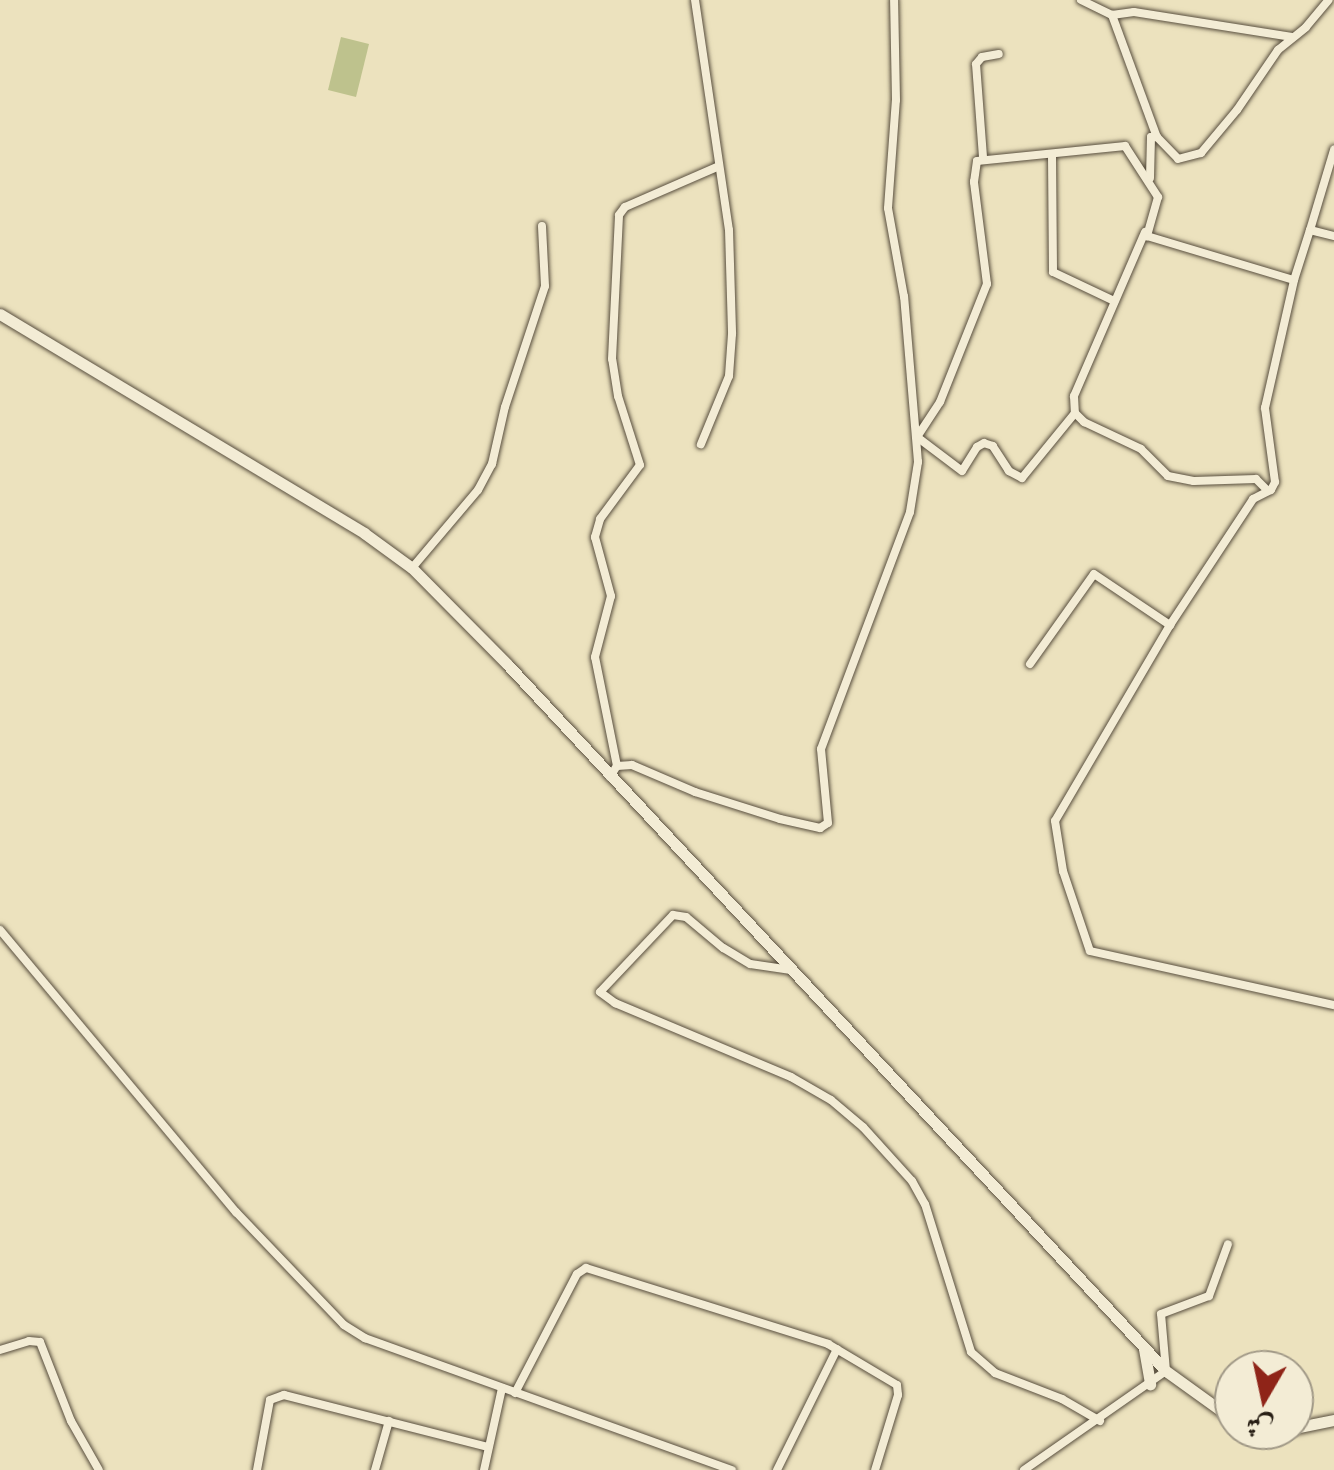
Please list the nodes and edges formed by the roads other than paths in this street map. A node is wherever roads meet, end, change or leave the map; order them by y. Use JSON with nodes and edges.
{"nodes":[{"id":1,"x":695,"y":0,"type":"edge"},
{"id":2,"x":894,"y":0,"type":"edge"},
{"id":3,"x":1081,"y":0,"type":"edge"},
{"id":4,"x":1328,"y":0,"type":"edge"},
{"id":5,"x":1112,"y":14,"type":"junction"},
{"id":6,"x":1292,"y":37,"type":"junction"},
{"id":7,"x":999,"y":54,"type":"dead end"},
{"id":8,"x":1157,"y":136,"type":"junction"},
{"id":9,"x":1334,"y":150,"type":"edge"},
{"id":10,"x":1052,"y":156,"type":"junction"},
{"id":11,"x":983,"y":157,"type":"junction"},
{"id":12,"x":717,"y":167,"type":"junction"},
{"id":13,"x":1150,"y":178,"type":"junction"},
{"id":14,"x":542,"y":226,"type":"dead end"},
{"id":15,"x":1310,"y":230,"type":"junction"},
{"id":16,"x":1145,"y":232,"type":"junction"},
{"id":17,"x":1334,"y":236,"type":"edge"},
{"id":18,"x":1294,"y":280,"type":"junction"},
{"id":19,"x":1114,"y":301,"type":"junction"},
{"id":20,"x":0,"y":314,"type":"edge"},
{"id":21,"x":1075,"y":413,"type":"junction"},
{"id":22,"x":917,"y":437,"type":"junction"},
{"id":23,"x":701,"y":444,"type":"dead end"},
{"id":24,"x":1268,"y":491,"type":"junction"},
{"id":25,"x":412,"y":568,"type":"junction"},
{"id":26,"x":1170,"y":625,"type":"junction"},
{"id":27,"x":1030,"y":664,"type":"dead end"},
{"id":28,"x":614,"y":771,"type":"junction"},
{"id":29,"x":0,"y":930,"type":"edge"},
{"id":30,"x":791,"y":970,"type":"junction"},
{"id":31,"x":1334,"y":1004,"type":"edge"},
{"id":32,"x":1228,"y":1244,"type":"dead end"},
{"id":33,"x":1142,"y":1345,"type":"junction"},
{"id":34,"x":836,"y":1349,"type":"junction"},
{"id":35,"x":0,"y":1350,"type":"edge"},
{"id":36,"x":1166,"y":1371,"type":"junction"},
{"id":37,"x":1150,"y":1384,"type":"junction"},
{"id":38,"x":502,"y":1388,"type":"junction"},
{"id":39,"x":516,"y":1394,"type":"junction"},
{"id":40,"x":1214,"y":1406,"type":"edge"},
{"id":41,"x":389,"y":1421,"type":"junction"},
{"id":42,"x":1100,"y":1421,"type":"junction"},
{"id":43,"x":488,"y":1447,"type":"junction"},
{"id":44,"x":100,"y":1470,"type":"edge"},
{"id":45,"x":257,"y":1470,"type":"edge"},
{"id":46,"x":375,"y":1470,"type":"edge"},
{"id":47,"x":484,"y":1470,"type":"edge"},
{"id":48,"x":732,"y":1470,"type":"edge"},
{"id":49,"x":776,"y":1470,"type":"edge"},
{"id":50,"x":876,"y":1470,"type":"edge"},
{"id":51,"x":1024,"y":1470,"type":"edge"}],
"edges":[{"from":1,"to":12,"type":"street"},
{"from":2,"to":22,"type":"street"},
{"from":3,"to":5,"type":"street"},
{"from":4,"to":6,"type":"street"},
{"from":5,"to":6,"type":"street"},
{"from":5,"to":8,"type":"street"},
{"from":6,"to":8,"type":"street"},
{"from":7,"to":11,"type":"street"},
{"from":8,"to":13,"type":"street"},
{"from":9,"to":15,"type":"street"},
{"from":10,"to":11,"type":"street"},
{"from":10,"to":13,"type":"street"},
{"from":10,"to":19,"type":"street"},
{"from":11,"to":22,"type":"street"},
{"from":12,"to":23,"type":"street"},
{"from":12,"to":28,"type":"street"},
{"from":13,"to":16,"type":"street"},
{"from":14,"to":25,"type":"street"},
{"from":15,"to":17,"type":"street"},
{"from":15,"to":18,"type":"street"},
{"from":16,"to":18,"type":"street"},
{"from":16,"to":19,"type":"street"},
{"from":18,"to":24,"type":"street"},
{"from":19,"to":21,"type":"street"},
{"from":20,"to":25,"type":"main road"},
{"from":21,"to":22,"type":"street"},
{"from":21,"to":24,"type":"street"},
{"from":22,"to":28,"type":"street"},
{"from":24,"to":26,"type":"street"},
{"from":25,"to":28,"type":"main road"},
{"from":26,"to":27,"type":"street"},
{"from":26,"to":31,"type":"street"},
{"from":28,"to":30,"type":"main road"},
{"from":29,"to":38,"type":"street"},
{"from":30,"to":33,"type":"main road"},
{"from":30,"to":42,"type":"street"},
{"from":32,"to":36,"type":"street"},
{"from":33,"to":36,"type":"main road"},
{"from":33,"to":37,"type":"main road"},
{"from":34,"to":39,"type":"street"},
{"from":34,"to":49,"type":"street"},
{"from":34,"to":50,"type":"street"},
{"from":35,"to":44,"type":"street"},
{"from":36,"to":37,"type":"street"},
{"from":36,"to":40,"type":"main road"},
{"from":37,"to":42,"type":"street"},
{"from":38,"to":39,"type":"street"},
{"from":38,"to":43,"type":"street"},
{"from":39,"to":48,"type":"street"},
{"from":41,"to":43,"type":"street"},
{"from":41,"to":45,"type":"street"},
{"from":41,"to":46,"type":"street"},
{"from":42,"to":51,"type":"street"},
{"from":43,"to":47,"type":"street"}]}
